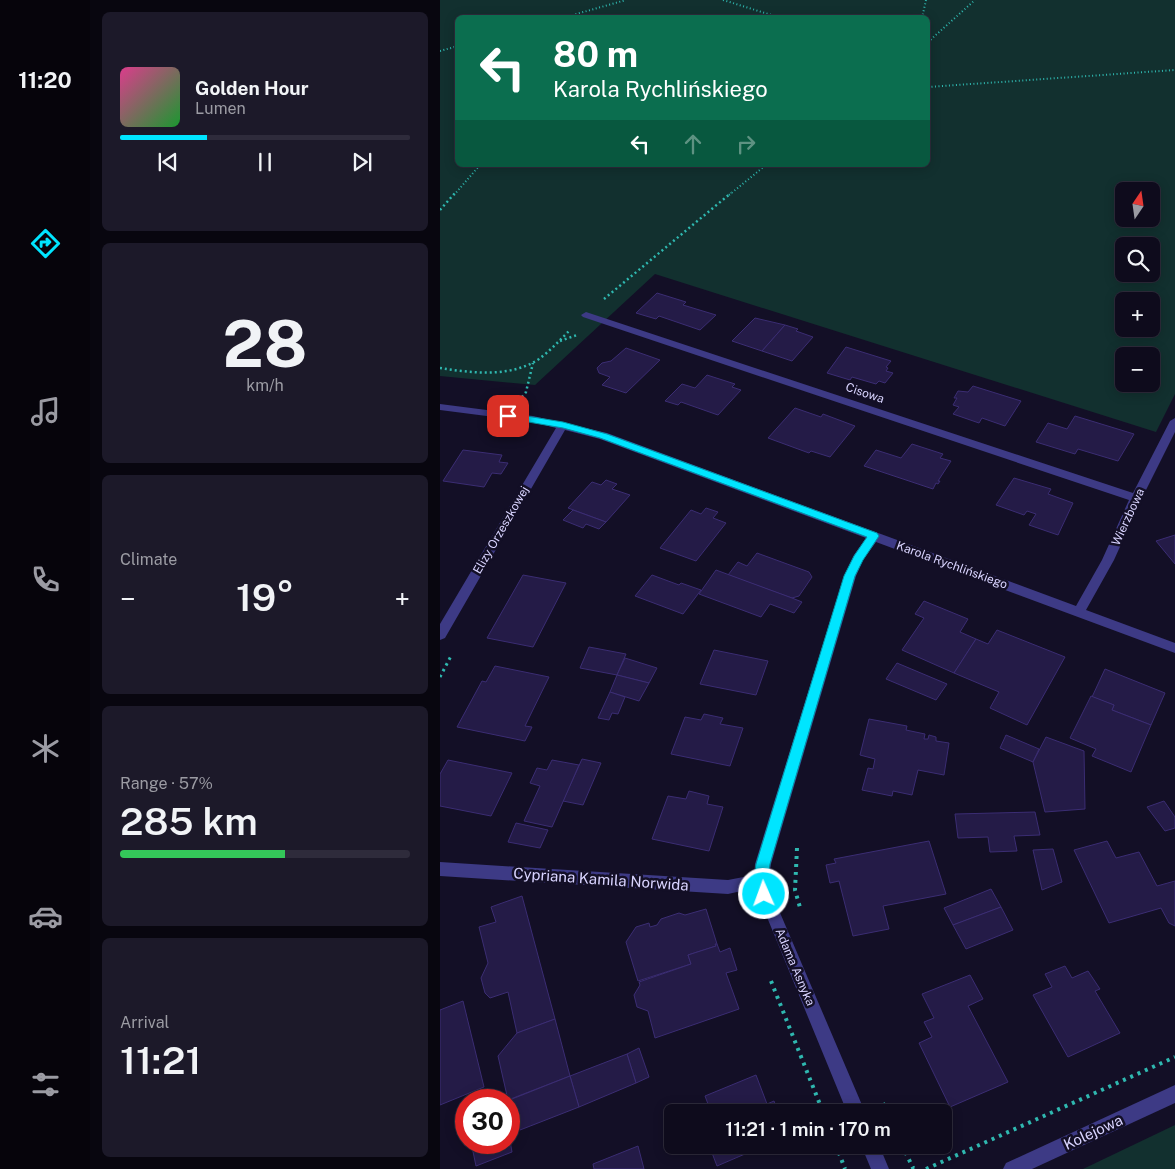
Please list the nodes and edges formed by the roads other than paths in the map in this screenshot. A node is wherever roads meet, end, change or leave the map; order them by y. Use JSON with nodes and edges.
{"nodes":[{"id":1,"x":586,"y":315,"type":"road end"},
{"id":2,"x":440,"y":407,"type":"edge"},
{"id":3,"x":1175,"y":421,"type":"edge"},
{"id":4,"x":563,"y":425,"type":"junction"},
{"id":5,"x":1136,"y":498,"type":"junction"},
{"id":6,"x":874,"y":536,"type":"junction"},
{"id":7,"x":1079,"y":612,"type":"junction"},
{"id":8,"x":440,"y":635,"type":"edge"},
{"id":9,"x":1175,"y":648,"type":"edge"},
{"id":10,"x":440,"y":869,"type":"edge"},
{"id":11,"x":761,"y":880,"type":"junction"},
{"id":12,"x":1175,"y":1094,"type":"edge"},
{"id":13,"x":853,"y":1104,"type":"edge"},
{"id":14,"x":874,"y":1154,"type":"edge"},
{"id":15,"x":880,"y":1169,"type":"edge"},
{"id":16,"x":1012,"y":1169,"type":"edge"}],
"edges":[{"from":1,"to":5,"type":"street","name":"Cisowa"},
{"from":2,"to":4,"type":"street","name":"Karola Rychlińskiego"},
{"from":3,"to":5,"type":"street","name":"Wierzbowa"},
{"from":4,"to":6,"type":"street","name":"Karola Rychlińskiego"},
{"from":4,"to":8,"type":"street","name":"Elizy Orzeszkowej"},
{"from":5,"to":7,"type":"street","name":"Wierzbowa"},
{"from":6,"to":7,"type":"street","name":"Karola Rychlińskiego"},
{"from":6,"to":11,"type":"street","name":"Adama Asnyka"},
{"from":7,"to":9,"type":"street","name":"Karola Rychlińskiego"},
{"from":10,"to":11,"type":"street","name":"Cypriana Kamila Norwida"},
{"from":11,"to":13,"type":"street","name":"Adama Asnyka"},
{"from":12,"to":16,"type":"street","name":"Kolejowa"},
{"from":14,"to":15,"type":"street"}]}
